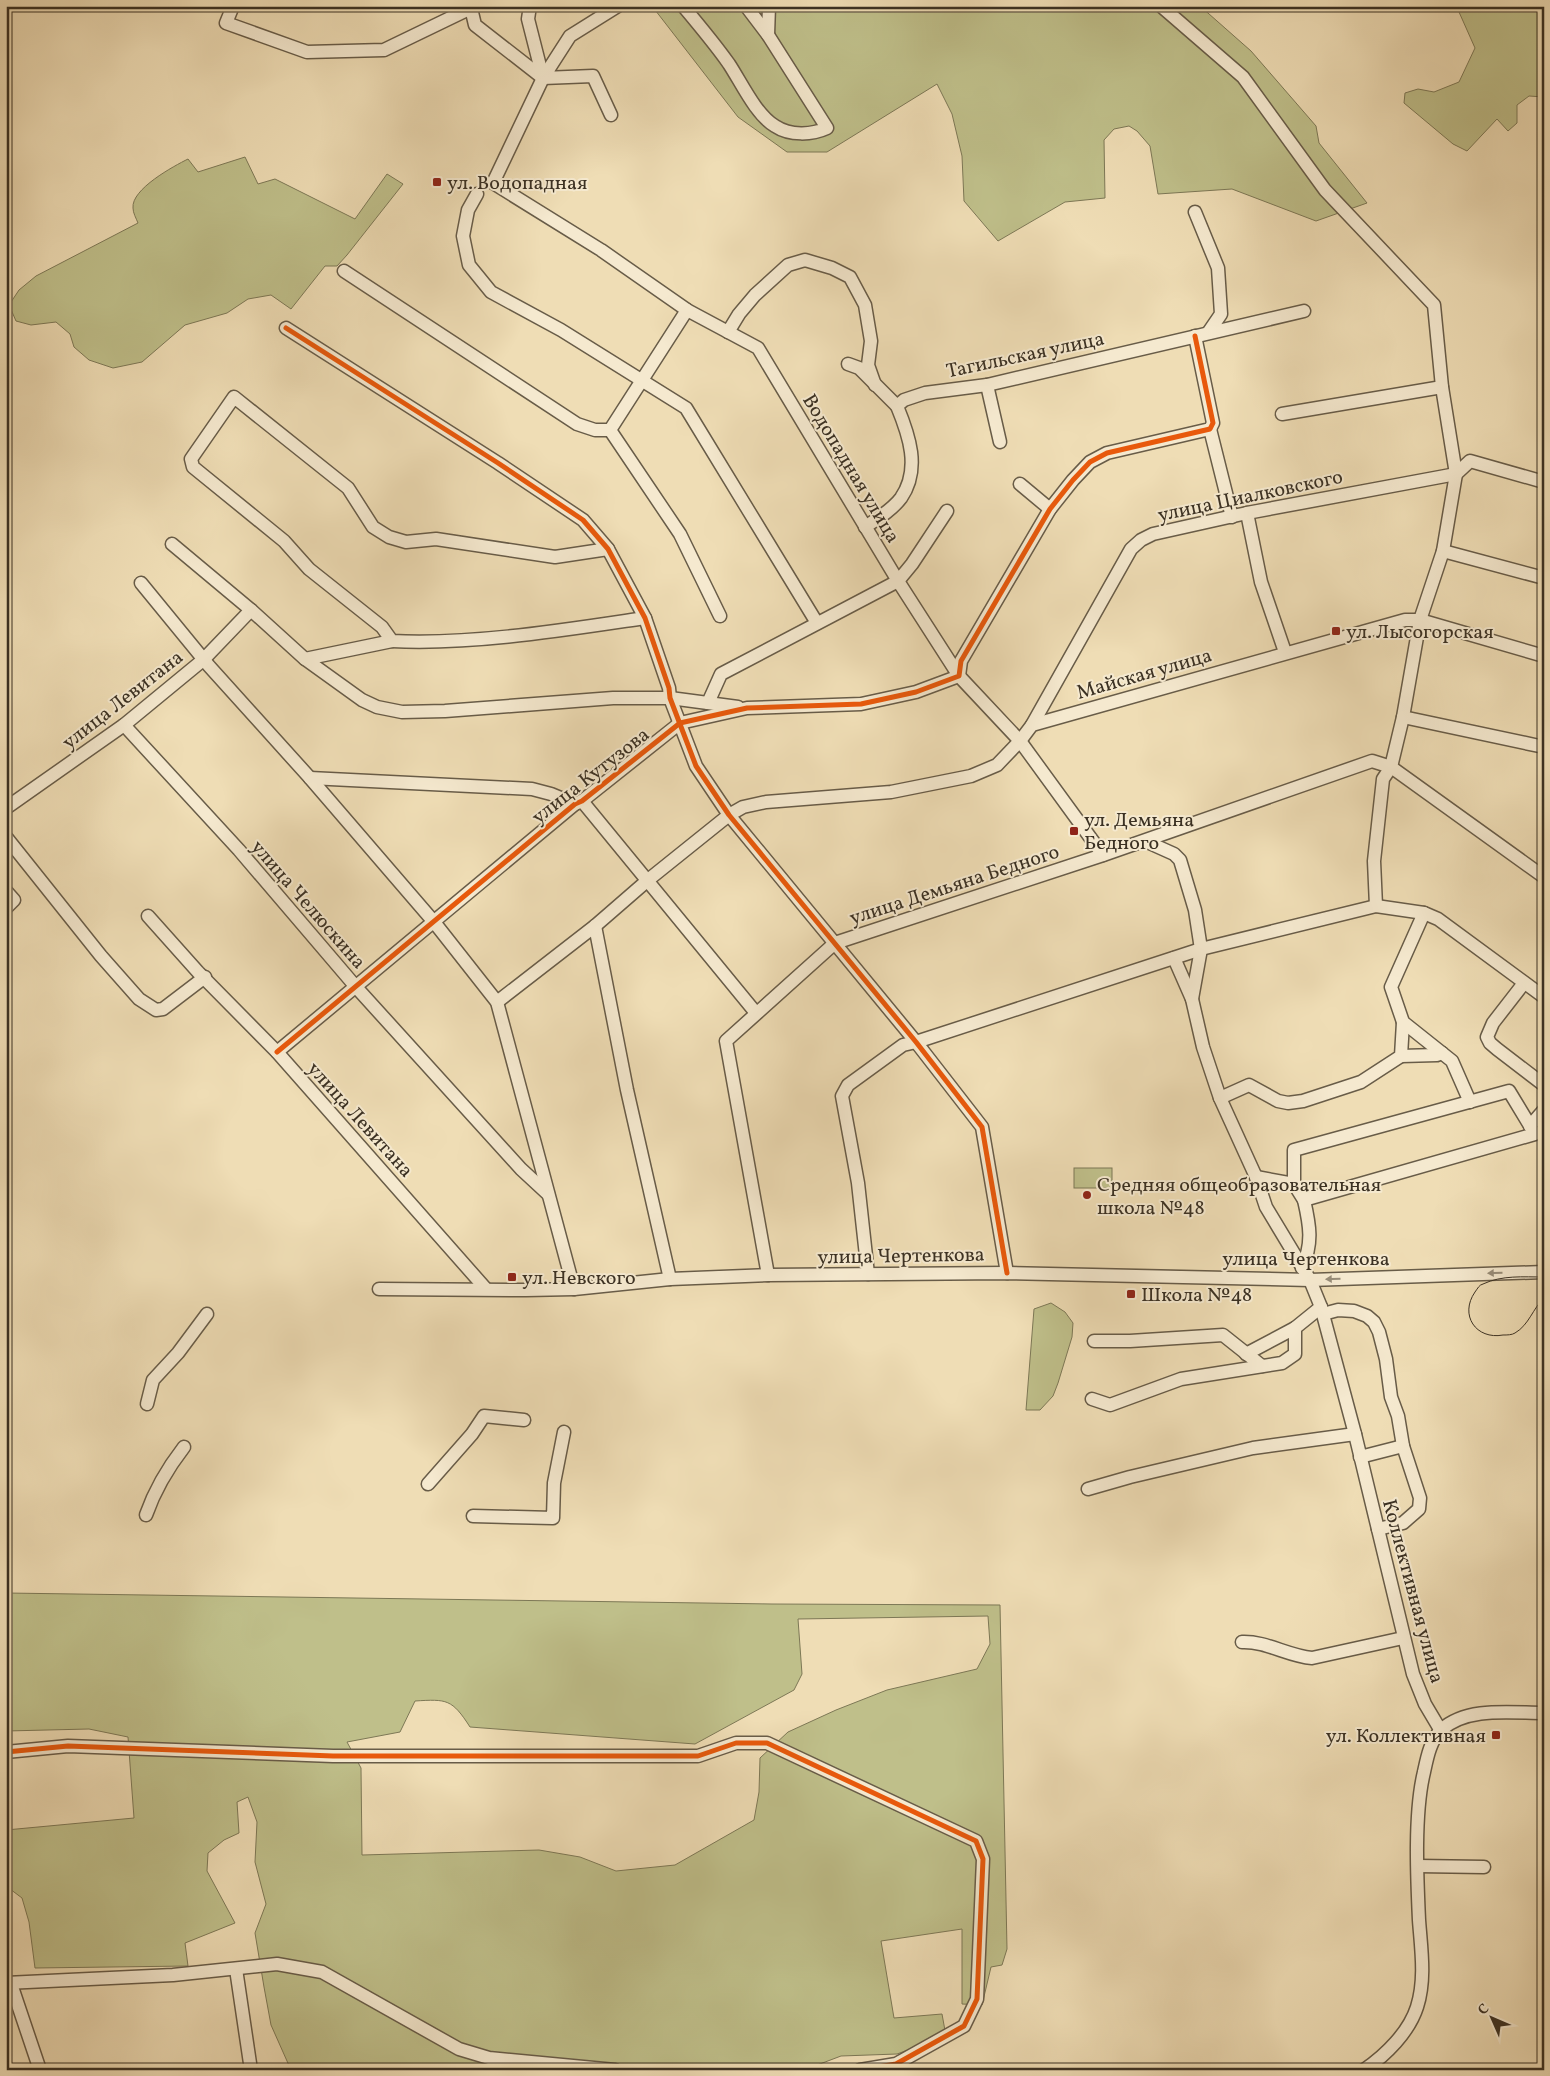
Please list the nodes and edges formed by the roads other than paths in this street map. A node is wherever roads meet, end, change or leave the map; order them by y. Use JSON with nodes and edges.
{"nodes":[{"id":1,"x":233,"y":6,"type":"edge"},
{"id":2,"x":530,"y":6,"type":"edge"},
{"id":3,"x":618,"y":6,"type":"edge"},
{"id":4,"x":683,"y":6,"type":"edge"},
{"id":5,"x":746,"y":6,"type":"edge"},
{"id":6,"x":769,"y":6,"type":"edge"},
{"id":7,"x":1161,"y":6,"type":"edge"},
{"id":8,"x":469,"y":7,"type":"edge"},
{"id":9,"x":768,"y":35,"type":"junction"},
{"id":10,"x":543,"y":78,"type":"junction"},
{"id":11,"x":611,"y":115,"type":"dead end"},
{"id":12,"x":477,"y":194,"type":"dead end"},
{"id":13,"x":1195,"y":212,"type":"dead end"},
{"id":14,"x":344,"y":271,"type":"dead end"},
{"id":15,"x":686,"y":310,"type":"junction"},
{"id":16,"x":1304,"y":311,"type":"dead end"},
{"id":17,"x":286,"y":328,"type":"dead end"},
{"id":18,"x":728,"y":332,"type":"junction"},
{"id":19,"x":1208,"y":333,"type":"junction"},
{"id":20,"x":1195,"y":336,"type":"junction"},
{"id":21,"x":848,"y":364,"type":"dead end"},
{"id":22,"x":642,"y":380,"type":"junction"},
{"id":23,"x":875,"y":385,"type":"junction"},
{"id":24,"x":987,"y":385,"type":"junction"},
{"id":25,"x":1442,"y":386,"type":"junction"},
{"id":26,"x":897,"y":406,"type":"junction"},
{"id":27,"x":1282,"y":414,"type":"dead end"},
{"id":28,"x":1210,"y":429,"type":"junction"},
{"id":29,"x":610,"y":430,"type":"junction"},
{"id":30,"x":1000,"y":442,"type":"dead end"},
{"id":31,"x":1456,"y":474,"type":"junction"},
{"id":32,"x":1544,"y":482,"type":"edge"},
{"id":33,"x":1020,"y":484,"type":"dead end"},
{"id":34,"x":1050,"y":509,"type":"junction"},
{"id":35,"x":947,"y":511,"type":"dead end"},
{"id":36,"x":1247,"y":513,"type":"junction"},
{"id":37,"x":1232,"y":517,"type":"junction"},
{"id":38,"x":865,"y":527,"type":"junction"},
{"id":39,"x":172,"y":544,"type":"dead end"},
{"id":40,"x":608,"y":549,"type":"junction"},
{"id":41,"x":1443,"y":551,"type":"junction"},
{"id":42,"x":1544,"y":578,"type":"edge"},
{"id":43,"x":898,"y":581,"type":"junction"},
{"id":44,"x":141,"y":583,"type":"dead end"},
{"id":45,"x":251,"y":610,"type":"junction"},
{"id":46,"x":720,"y":616,"type":"dead end"},
{"id":47,"x":645,"y":618,"type":"junction"},
{"id":48,"x":1420,"y":620,"type":"junction"},
{"id":49,"x":817,"y":623,"type":"junction"},
{"id":50,"x":392,"y":641,"type":"junction"},
{"id":51,"x":1285,"y":652,"type":"junction"},
{"id":52,"x":1544,"y":656,"type":"edge"},
{"id":53,"x":305,"y":659,"type":"junction"},
{"id":54,"x":203,"y":660,"type":"junction"},
{"id":55,"x":959,"y":676,"type":"junction"},
{"id":56,"x":670,"y":698,"type":"junction"},
{"id":57,"x":708,"y":703,"type":"junction"},
{"id":58,"x":747,"y":708,"type":"junction"},
{"id":59,"x":1403,"y":717,"type":"junction"},
{"id":60,"x":680,"y":723,"type":"junction"},
{"id":61,"x":124,"y":725,"type":"junction"},
{"id":62,"x":1032,"y":725,"type":"junction"},
{"id":63,"x":1020,"y":741,"type":"junction"},
{"id":64,"x":1544,"y":747,"type":"edge"},
{"id":65,"x":1391,"y":768,"type":"junction"},
{"id":66,"x":310,"y":778,"type":"junction"},
{"id":67,"x":578,"y":802,"type":"junction"},
{"id":68,"x":8,"y":803,"type":"edge"},
{"id":69,"x":729,"y":815,"type":"junction"},
{"id":70,"x":6,"y":837,"type":"edge"},
{"id":71,"x":1145,"y":841,"type":"junction"},
{"id":72,"x":1103,"y":855,"type":"junction"},
{"id":73,"x":1544,"y":878,"type":"edge"},
{"id":74,"x":648,"y":880,"type":"junction"},
{"id":75,"x":6,"y":891,"type":"edge"},
{"id":76,"x":1376,"y":906,"type":"junction"},
{"id":77,"x":6,"y":908,"type":"edge"},
{"id":78,"x":1424,"y":913,"type":"junction"},
{"id":79,"x":148,"y":916,"type":"dead end"},
{"id":80,"x":434,"y":922,"type":"junction"},
{"id":81,"x":595,"y":926,"type":"junction"},
{"id":82,"x":836,"y":943,"type":"junction"},
{"id":83,"x":1201,"y":949,"type":"junction"},
{"id":84,"x":1174,"y":958,"type":"junction"},
{"id":85,"x":205,"y":977,"type":"junction"},
{"id":86,"x":1524,"y":983,"type":"junction"},
{"id":87,"x":356,"y":988,"type":"junction"},
{"id":88,"x":1544,"y":997,"type":"edge"},
{"id":89,"x":1192,"y":999,"type":"junction"},
{"id":90,"x":497,"y":1002,"type":"junction"},
{"id":91,"x":756,"y":1013,"type":"junction"},
{"id":92,"x":1403,"y":1022,"type":"junction"},
{"id":93,"x":916,"y":1042,"type":"junction"},
{"id":94,"x":277,"y":1052,"type":"junction"},
{"id":95,"x":1442,"y":1053,"type":"junction"},
{"id":96,"x":1402,"y":1056,"type":"junction"},
{"id":97,"x":1544,"y":1085,"type":"edge"},
{"id":98,"x":1220,"y":1098,"type":"junction"},
{"id":99,"x":1470,"y":1102,"type":"junction"},
{"id":100,"x":1544,"y":1110,"type":"edge"},
{"id":101,"x":1537,"y":1133,"type":"edge"},
{"id":102,"x":1256,"y":1177,"type":"junction"},
{"id":103,"x":1294,"y":1184,"type":"junction"},
{"id":104,"x":548,"y":1194,"type":"junction"},
{"id":105,"x":1304,"y":1200,"type":"junction"},
{"id":106,"x":1302,"y":1268,"type":"junction"},
{"id":107,"x":1544,"y":1272,"type":"edge"},
{"id":108,"x":1007,"y":1273,"type":"junction"},
{"id":109,"x":868,"y":1274,"type":"junction"},
{"id":110,"x":768,"y":1275,"type":"junction"},
{"id":111,"x":670,"y":1279,"type":"junction"},
{"id":112,"x":1310,"y":1280,"type":"junction"},
{"id":113,"x":486,"y":1288,"type":"junction"},
{"id":114,"x":379,"y":1289,"type":"dead end"},
{"id":115,"x":574,"y":1289,"type":"junction"},
{"id":116,"x":1322,"y":1310,"type":"junction"},
{"id":117,"x":208,"y":1314,"type":"dead end"},
{"id":118,"x":1295,"y":1328,"type":"junction"},
{"id":119,"x":1094,"y":1341,"type":"dead end"},
{"id":120,"x":1246,"y":1354,"type":"junction"},
{"id":121,"x":1262,"y":1366,"type":"junction"},
{"id":122,"x":1092,"y":1400,"type":"dead end"},
{"id":123,"x":147,"y":1404,"type":"dead end"},
{"id":124,"x":524,"y":1420,"type":"dead end"},
{"id":125,"x":564,"y":1432,"type":"dead end"},
{"id":126,"x":1354,"y":1434,"type":"junction"},
{"id":127,"x":1403,"y":1446,"type":"junction"},
{"id":128,"x":184,"y":1447,"type":"dead end"},
{"id":129,"x":1360,"y":1457,"type":"junction"},
{"id":130,"x":428,"y":1484,"type":"dead end"},
{"id":131,"x":1088,"y":1489,"type":"dead end"},
{"id":132,"x":146,"y":1515,"type":"dead end"},
{"id":133,"x":473,"y":1516,"type":"dead end"},
{"id":134,"x":1378,"y":1529,"type":"junction"},
{"id":135,"x":1404,"y":1638,"type":"junction"},
{"id":136,"x":1242,"y":1642,"type":"dead end"},
{"id":137,"x":1544,"y":1713,"type":"edge"},
{"id":138,"x":1441,"y":1731,"type":"junction"},
{"id":139,"x":6,"y":1752,"type":"edge"},
{"id":140,"x":1418,"y":1866,"type":"junction"},
{"id":141,"x":1484,"y":1867,"type":"dead end"},
{"id":142,"x":236,"y":1969,"type":"junction"},
{"id":143,"x":8,"y":1983,"type":"edge"},
{"id":144,"x":40,"y":2070,"type":"edge"},
{"id":145,"x":251,"y":2070,"type":"edge"},
{"id":146,"x":615,"y":2070,"type":"edge"},
{"id":147,"x":860,"y":2070,"type":"edge"},
{"id":148,"x":1364,"y":2070,"type":"edge"}],
"edges":[{"from":1,"to":8,"type":"street"},
{"from":2,"to":10,"type":"street"},
{"from":3,"to":10,"type":"street"},
{"from":4,"to":9,"type":"street"},
{"from":5,"to":9,"type":"street"},
{"from":6,"to":9,"type":"street"},
{"from":7,"to":25,"type":"street"},
{"from":8,"to":10,"type":"street"},
{"from":10,"to":11,"type":"street"},
{"from":10,"to":15,"type":"street","name":"Водопадная улица"},
{"from":12,"to":22,"type":"street"},
{"from":13,"to":19,"type":"street"},
{"from":14,"to":29,"type":"street"},
{"from":15,"to":18,"type":"street","name":"Водопадная улица"},
{"from":15,"to":22,"type":"street"},
{"from":16,"to":19,"type":"street","name":"Тагильская улица"},
{"from":17,"to":40,"type":"street"},
{"from":18,"to":23,"type":"street"},
{"from":18,"to":38,"type":"street","name":"Водопадная улица"},
{"from":19,"to":20,"type":"street","name":"Тагильская улица"},
{"from":20,"to":24,"type":"street","name":"Тагильская улица"},
{"from":20,"to":28,"type":"street"},
{"from":21,"to":23,"type":"street"},
{"from":22,"to":29,"type":"street"},
{"from":22,"to":49,"type":"street"},
{"from":23,"to":26,"type":"street"},
{"from":24,"to":26,"type":"street","name":"Тагильская улица"},
{"from":24,"to":30,"type":"street"},
{"from":25,"to":27,"type":"street"},
{"from":25,"to":31,"type":"street"},
{"from":26,"to":38,"type":"street"},
{"from":28,"to":34,"type":"street"},
{"from":28,"to":37,"type":"street"},
{"from":29,"to":46,"type":"street"},
{"from":31,"to":32,"type":"street","name":"улица Циалковского"},
{"from":31,"to":36,"type":"street","name":"улица Циалковского"},
{"from":31,"to":41,"type":"street"},
{"from":33,"to":34,"type":"street"},
{"from":34,"to":55,"type":"street"},
{"from":35,"to":43,"type":"street"},
{"from":36,"to":37,"type":"street","name":"улица Циалковского"},
{"from":36,"to":51,"type":"street"},
{"from":37,"to":62,"type":"street","name":"улица Циалковского"},
{"from":38,"to":43,"type":"street","name":"Водопадная улица"},
{"from":39,"to":45,"type":"street"},
{"from":40,"to":47,"type":"street"},
{"from":40,"to":50,"type":"street"},
{"from":41,"to":42,"type":"street"},
{"from":41,"to":48,"type":"street"},
{"from":43,"to":49,"type":"street"},
{"from":43,"to":55,"type":"street","name":"Водопадная улица"},
{"from":44,"to":54,"type":"street"},
{"from":45,"to":53,"type":"street"},
{"from":45,"to":54,"type":"street","name":"улица Левитана"},
{"from":47,"to":50,"type":"street"},
{"from":47,"to":56,"type":"street"},
{"from":48,"to":51,"type":"street","name":"Майская улица"},
{"from":48,"to":52,"type":"street"},
{"from":48,"to":59,"type":"street"},
{"from":49,"to":57,"type":"street"},
{"from":50,"to":53,"type":"street"},
{"from":51,"to":62,"type":"street","name":"Майская улица"},
{"from":53,"to":56,"type":"street"},
{"from":54,"to":61,"type":"street","name":"улица Левитана"},
{"from":54,"to":66,"type":"street"},
{"from":55,"to":58,"type":"street","name":"улица Кутузова"},
{"from":55,"to":63,"type":"street","name":"Водопадная улица"},
{"from":56,"to":57,"type":"street"},
{"from":56,"to":60,"type":"street"},
{"from":57,"to":58,"type":"street"},
{"from":58,"to":60,"type":"street","name":"улица Кутузова"},
{"from":59,"to":64,"type":"street"},
{"from":59,"to":65,"type":"street"},
{"from":60,"to":67,"type":"street","name":"улица Кутузова"},
{"from":60,"to":69,"type":"street"},
{"from":61,"to":68,"type":"street","name":"улица Левитана"},
{"from":61,"to":87,"type":"street","name":"улица Челюскина"},
{"from":62,"to":63,"type":"street"},
{"from":63,"to":69,"type":"street"},
{"from":63,"to":72,"type":"street","name":"Водопадная улица"},
{"from":65,"to":71,"type":"street","name":"улица Демьяна Бедного"},
{"from":65,"to":73,"type":"street"},
{"from":65,"to":76,"type":"street"},
{"from":66,"to":67,"type":"street"},
{"from":66,"to":80,"type":"street"},
{"from":67,"to":74,"type":"street"},
{"from":67,"to":80,"type":"street","name":"улица Кутузова"},
{"from":69,"to":74,"type":"street"},
{"from":69,"to":82,"type":"street"},
{"from":70,"to":85,"type":"street"},
{"from":71,"to":72,"type":"street","name":"улица Демьяна Бедного"},
{"from":71,"to":83,"type":"street"},
{"from":72,"to":82,"type":"street","name":"улица Демьяна Бедного"},
{"from":74,"to":81,"type":"street"},
{"from":74,"to":91,"type":"street"},
{"from":75,"to":77,"type":"street"},
{"from":76,"to":78,"type":"street"},
{"from":76,"to":83,"type":"street"},
{"from":78,"to":86,"type":"street"},
{"from":78,"to":92,"type":"street"},
{"from":79,"to":85,"type":"street","name":"улица Левитана"},
{"from":80,"to":87,"type":"street","name":"улица Кутузова"},
{"from":80,"to":90,"type":"street"},
{"from":81,"to":90,"type":"street"},
{"from":81,"to":111,"type":"street"},
{"from":82,"to":91,"type":"street","name":"улица Демьяна Бедного"},
{"from":82,"to":93,"type":"street"},
{"from":83,"to":84,"type":"street"},
{"from":83,"to":89,"type":"street"},
{"from":84,"to":89,"type":"street"},
{"from":84,"to":93,"type":"street"},
{"from":85,"to":94,"type":"street","name":"улица Левитана"},
{"from":86,"to":88,"type":"street"},
{"from":86,"to":97,"type":"street"},
{"from":87,"to":94,"type":"street","name":"улица Кутузова"},
{"from":87,"to":104,"type":"street","name":"улица Челюскина"},
{"from":89,"to":98,"type":"street","name":"Коллективная улица"},
{"from":90,"to":104,"type":"street"},
{"from":91,"to":110,"type":"street","name":"улица Демьяна Бедного"},
{"from":92,"to":95,"type":"street"},
{"from":92,"to":96,"type":"street"},
{"from":93,"to":108,"type":"street"},
{"from":93,"to":109,"type":"street"},
{"from":94,"to":113,"type":"street","name":"улица Левитана"},
{"from":95,"to":96,"type":"street"},
{"from":95,"to":99,"type":"street"},
{"from":96,"to":98,"type":"street"},
{"from":98,"to":102,"type":"street","name":"Коллективная улица"},
{"from":99,"to":101,"type":"street"},
{"from":99,"to":103,"type":"street"},
{"from":100,"to":101,"type":"street"},
{"from":101,"to":105,"type":"street"},
{"from":102,"to":103,"type":"street"},
{"from":102,"to":106,"type":"street","name":"Коллективная улица"},
{"from":103,"to":105,"type":"street"},
{"from":104,"to":115,"type":"street"},
{"from":105,"to":106,"type":"street"},
{"from":106,"to":112,"type":"street","name":"Коллективная улица"},
{"from":107,"to":112,"type":"street","name":"улица Чертенкова","one_way":true},
{"from":108,"to":109,"type":"street","name":"улица Чертенкова"},
{"from":108,"to":112,"type":"street","name":"улица Чертенкова"},
{"from":109,"to":110,"type":"street","name":"улица Чертенкова"},
{"from":110,"to":111,"type":"street","name":"улица Чертенкова"},
{"from":111,"to":115,"type":"street","name":"улица Чертенкова"},
{"from":112,"to":116,"type":"street","name":"Коллективная улица"},
{"from":113,"to":114,"type":"street","name":"улица Чертенкова"},
{"from":113,"to":115,"type":"street","name":"улица Чертенкова"},
{"from":116,"to":118,"type":"street"},
{"from":116,"to":126,"type":"street","name":"Коллективная улица"},
{"from":116,"to":127,"type":"street"},
{"from":117,"to":123,"type":"street"},
{"from":118,"to":120,"type":"street"},
{"from":118,"to":121,"type":"street"},
{"from":119,"to":120,"type":"street"},
{"from":120,"to":121,"type":"street"},
{"from":121,"to":122,"type":"street"},
{"from":124,"to":130,"type":"street"},
{"from":125,"to":133,"type":"street"},
{"from":126,"to":129,"type":"street","name":"Коллективная улица"},
{"from":126,"to":131,"type":"street"},
{"from":127,"to":129,"type":"street"},
{"from":127,"to":134,"type":"street"},
{"from":128,"to":132,"type":"street"},
{"from":129,"to":134,"type":"street","name":"Коллективная улица"},
{"from":134,"to":135,"type":"street","name":"Коллективная улица"},
{"from":135,"to":136,"type":"street"},
{"from":135,"to":138,"type":"street","name":"Коллективная улица"},
{"from":137,"to":138,"type":"street"},
{"from":138,"to":140,"type":"street"},
{"from":139,"to":147,"type":"street"},
{"from":140,"to":141,"type":"street"},
{"from":140,"to":148,"type":"street"},
{"from":142,"to":143,"type":"street"},
{"from":142,"to":145,"type":"street"},
{"from":142,"to":146,"type":"street"},
{"from":143,"to":144,"type":"street"}]}
